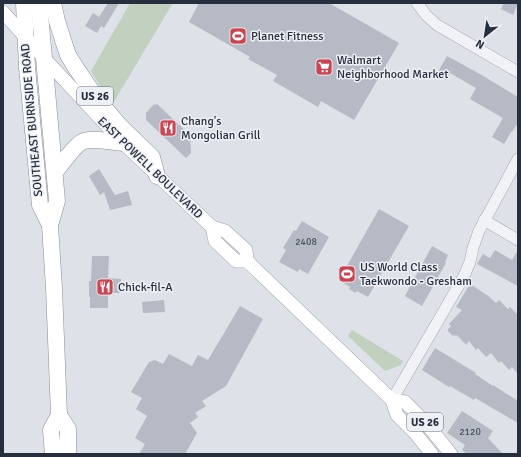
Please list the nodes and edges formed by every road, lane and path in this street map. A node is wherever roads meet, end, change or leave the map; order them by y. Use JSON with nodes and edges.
{"nodes":[{"id":1,"x":24,"y":3,"type":"edge"},
{"id":2,"x":39,"y":3,"type":"edge"},
{"id":3,"x":53,"y":3,"type":"edge"},
{"id":4,"x":417,"y":3,"type":"edge"},
{"id":5,"x":3,"y":12,"type":"edge"},
{"id":6,"x":25,"y":37,"type":"junction"},
{"id":7,"x":44,"y":58,"type":"junction"},
{"id":8,"x":518,"y":72,"type":"edge"},
{"id":9,"x":123,"y":143,"type":"junction"},
{"id":10,"x":518,"y":159,"type":"edge"},
{"id":11,"x":55,"y":172,"type":"junction"},
{"id":12,"x":157,"y":176,"type":"junction"},
{"id":13,"x":484,"y":220,"type":"junction"},
{"id":14,"x":50,"y":225,"type":"junction"},
{"id":15,"x":518,"y":240,"type":"edge"},
{"id":16,"x":392,"y":400,"type":"junction"},
{"id":17,"x":59,"y":415,"type":"junction"},
{"id":18,"x":52,"y":454,"type":"edge"},
{"id":19,"x":68,"y":454,"type":"edge"},
{"id":20,"x":432,"y":454,"type":"edge"},
{"id":21,"x":451,"y":454,"type":"edge"}],
"edges":[{"from":1,"to":6,"type":"highway","name":"SOUTHEAST BURNSIDE ROAD"},
{"from":2,"to":7,"type":"highway","name":"SOUTHEAST BURNSIDE ROAD"},
{"from":3,"to":12,"type":"highway","number":"US 26"},
{"from":4,"to":8,"type":"street"},
{"from":5,"to":6,"type":"main road","name":"EAST POWELL BOULEVARD"},
{"from":6,"to":7,"type":"main road","name":"EAST POWELL BOULEVARD","number":"US 26"},
{"from":6,"to":14,"type":"highway","name":"SOUTHEAST BURNSIDE ROAD"},
{"from":7,"to":9,"type":"main road","name":"EAST POWELL BOULEVARD","number":"US 26"},
{"from":7,"to":11,"type":"highway","name":"SOUTHEAST BURNSIDE ROAD"},
{"from":9,"to":11,"type":"highway"},
{"from":9,"to":12,"type":"main road","name":"EAST POWELL BOULEVARD","number":"US 26"},
{"from":10,"to":13,"type":"street"},
{"from":11,"to":14,"type":"highway","name":"SOUTHEAST BURNSIDE ROAD"},
{"from":12,"to":16,"type":"main road","name":"EAST POWELL BOULEVARD","number":"US 26"},
{"from":13,"to":15,"type":"street"},
{"from":13,"to":16,"type":"street"},
{"from":14,"to":17,"type":"highway","name":"SOUTHEAST BURNSIDE ROAD"},
{"from":16,"to":20,"type":"main road","name":"EAST POWELL BOULEVARD","number":"US 26"},
{"from":16,"to":21,"type":"main road","name":"EAST POWELL BOULEVARD","number":"US 26"},
{"from":17,"to":18,"type":"highway","name":"SOUTHEAST BURNSIDE ROAD"},
{"from":17,"to":19,"type":"highway","name":"SOUTHEAST BURNSIDE ROAD"}]}
